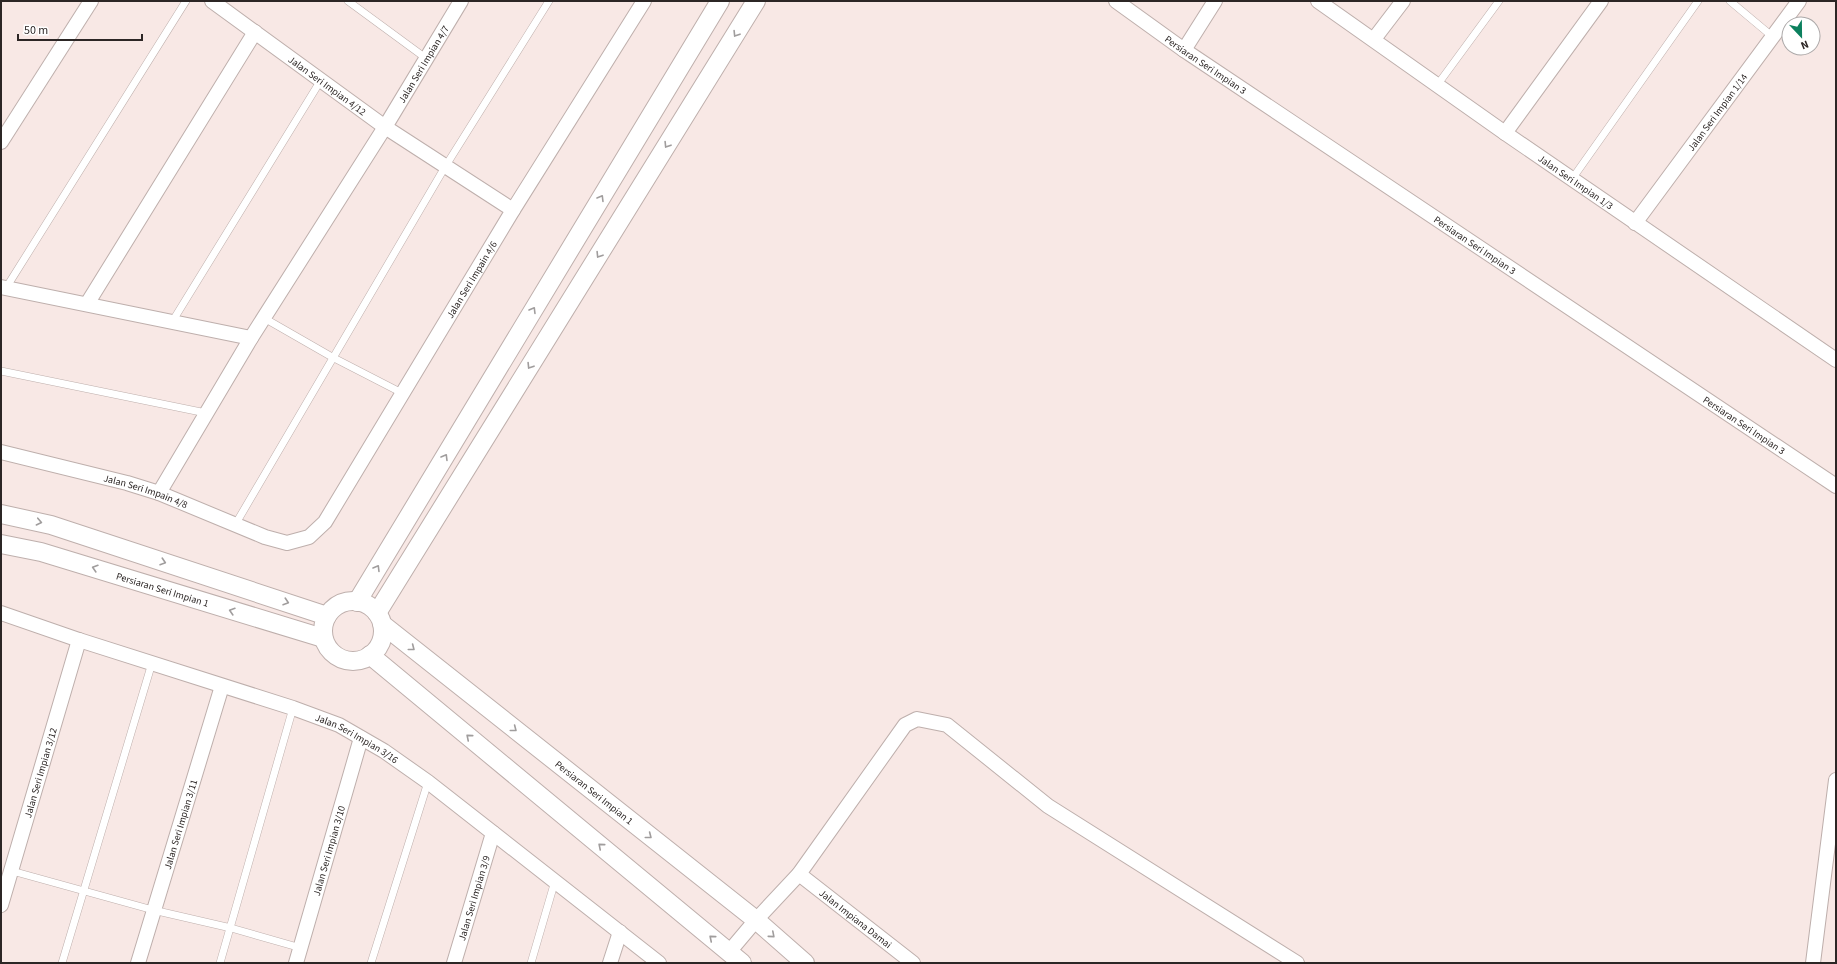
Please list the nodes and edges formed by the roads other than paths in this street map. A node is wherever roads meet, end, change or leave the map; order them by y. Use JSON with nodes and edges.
{"nodes":[{"id":1,"x":91,"y":1,"type":"edge"},
{"id":2,"x":186,"y":1,"type":"edge"},
{"id":3,"x":212,"y":1,"type":"edge"},
{"id":4,"x":348,"y":1,"type":"edge"},
{"id":5,"x":461,"y":1,"type":"edge"},
{"id":6,"x":549,"y":1,"type":"edge"},
{"id":7,"x":644,"y":1,"type":"edge"},
{"id":8,"x":720,"y":1,"type":"edge"},
{"id":9,"x":756,"y":1,"type":"edge"},
{"id":10,"x":1116,"y":1,"type":"edge"},
{"id":11,"x":1215,"y":1,"type":"edge"},
{"id":12,"x":1318,"y":1,"type":"edge"},
{"id":13,"x":1403,"y":1,"type":"edge"},
{"id":14,"x":1499,"y":1,"type":"edge"},
{"id":15,"x":1600,"y":1,"type":"edge"},
{"id":16,"x":1698,"y":1,"type":"edge"},
{"id":17,"x":1730,"y":1,"type":"edge"},
{"id":18,"x":1799,"y":1,"type":"edge"},
{"id":19,"x":255,"y":32,"type":"junction"},
{"id":20,"x":1773,"y":37,"type":"junction"},
{"id":21,"x":1374,"y":39,"type":"junction"},
{"id":22,"x":1184,"y":50,"type":"junction"},
{"id":23,"x":427,"y":59,"type":"junction"},
{"id":24,"x":321,"y":80,"type":"junction"},
{"id":25,"x":1438,"y":84,"type":"junction"},
{"id":26,"x":385,"y":127,"type":"junction"},
{"id":27,"x":1505,"y":133,"type":"junction"},
{"id":28,"x":1,"y":142,"type":"edge"},
{"id":29,"x":445,"y":167,"type":"junction"},
{"id":30,"x":1572,"y":179,"type":"junction"},
{"id":31,"x":513,"y":210,"type":"junction"},
{"id":32,"x":1636,"y":223,"type":"junction"},
{"id":33,"x":4,"y":287,"type":"edge"},
{"id":34,"x":87,"y":304,"type":"junction"},
{"id":35,"x":264,"y":318,"type":"junction"},
{"id":36,"x":172,"y":322,"type":"junction"},
{"id":37,"x":251,"y":338,"type":"junction"},
{"id":38,"x":332,"y":357,"type":"junction"},
{"id":39,"x":1836,"y":360,"type":"edge"},
{"id":40,"x":1,"y":371,"type":"edge"},
{"id":41,"x":402,"y":393,"type":"junction"},
{"id":42,"x":206,"y":413,"type":"junction"},
{"id":43,"x":1,"y":452,"type":"edge"},
{"id":44,"x":1836,"y":486,"type":"edge"},
{"id":45,"x":159,"y":493,"type":"junction"},
{"id":46,"x":1,"y":514,"type":"edge"},
{"id":47,"x":235,"y":525,"type":"junction"},
{"id":48,"x":287,"y":543,"type":"joint"},
{"id":49,"x":1,"y":544,"type":"edge"},
{"id":50,"x":357,"y":602,"type":"junction"},
{"id":51,"x":2,"y":616,"type":"edge"},
{"id":52,"x":327,"y":616,"type":"junction"},
{"id":53,"x":379,"y":619,"type":"junction"},
{"id":54,"x":323,"y":638,"type":"junction"},
{"id":55,"x":79,"y":640,"type":"junction"},
{"id":56,"x":370,"y":655,"type":"junction"},
{"id":57,"x":152,"y":663,"type":"junction"},
{"id":58,"x":222,"y":686,"type":"junction"},
{"id":59,"x":293,"y":708,"type":"junction"},
{"id":60,"x":361,"y":738,"type":"junction"},
{"id":61,"x":1836,"y":780,"type":"edge"},
{"id":62,"x":428,"y":782,"type":"junction"},
{"id":63,"x":1833,"y":819,"type":"edge"},
{"id":64,"x":493,"y":833,"type":"junction"},
{"id":65,"x":12,"y":870,"type":"junction"},
{"id":66,"x":799,"y":874,"type":"junction"},
{"id":67,"x":555,"y":880,"type":"junction"},
{"id":68,"x":85,"y":890,"type":"junction"},
{"id":69,"x":1,"y":905,"type":"edge"},
{"id":70,"x":153,"y":910,"type":"junction"},
{"id":71,"x":756,"y":920,"type":"junction"},
{"id":72,"x":231,"y":928,"type":"junction"},
{"id":73,"x":620,"y":932,"type":"junction"},
{"id":74,"x":301,"y":948,"type":"junction"},
{"id":75,"x":736,"y":958,"type":"edge"},
{"id":76,"x":797,"y":960,"type":"edge"},
{"id":77,"x":62,"y":963,"type":"edge"},
{"id":78,"x":138,"y":963,"type":"edge"},
{"id":79,"x":220,"y":963,"type":"edge"},
{"id":80,"x":296,"y":963,"type":"edge"},
{"id":81,"x":371,"y":963,"type":"edge"},
{"id":82,"x":454,"y":963,"type":"edge"},
{"id":83,"x":531,"y":963,"type":"edge"},
{"id":84,"x":610,"y":963,"type":"edge"},
{"id":85,"x":659,"y":963,"type":"edge"},
{"id":86,"x":913,"y":963,"type":"edge"},
{"id":87,"x":1297,"y":963,"type":"edge"},
{"id":88,"x":1813,"y":963,"type":"edge"}],
"edges":[{"from":1,"to":28,"type":"street"},
{"from":2,"to":33,"type":"lane"},
{"from":3,"to":19,"type":"street","name":"Jalan Seri Impian 4/12"},
{"from":4,"to":23,"type":"lane"},
{"from":5,"to":23,"type":"street","name":"Jalan Seri Impian 4/7"},
{"from":6,"to":29,"type":"lane"},
{"from":7,"to":31,"type":"street","name":"Jalan Seri Impain 4/6"},
{"from":50,"to":8,"type":"street","one_way":true},
{"from":9,"to":53,"type":"street","one_way":true},
{"from":10,"to":22,"type":"street","name":"Persiaran Seri Impian 3"},
{"from":11,"to":22,"type":"street"},
{"from":12,"to":21,"type":"street","name":"Jalan Seri Impian 1/3"},
{"from":13,"to":21,"type":"street"},
{"from":14,"to":25,"type":"lane"},
{"from":15,"to":27,"type":"street"},
{"from":16,"to":30,"type":"lane"},
{"from":17,"to":20,"type":"lane"},
{"from":18,"to":20,"type":"street","name":"Jalan Seri Impian 1/14"},
{"from":19,"to":24,"type":"street","name":"Jalan Seri Impian 4/12"},
{"from":19,"to":34,"type":"street"},
{"from":20,"to":32,"type":"street","name":"Jalan Seri Impian 1/14"},
{"from":21,"to":25,"type":"street","name":"Jalan Seri Impian 1/3"},
{"from":22,"to":44,"type":"street","name":"Persiaran Seri Impian 3"},
{"from":23,"to":26,"type":"street","name":"Jalan Seri Impian 4/7"},
{"from":24,"to":26,"type":"street","name":"Jalan Seri Impian 4/12"},
{"from":24,"to":36,"type":"lane"},
{"from":25,"to":27,"type":"street","name":"Jalan Seri Impian 1/3"},
{"from":26,"to":29,"type":"street","name":"Jalan Seri Impian 4/12"},
{"from":26,"to":35,"type":"street","name":"Jalan Seri Impian 4/7"},
{"from":27,"to":30,"type":"street","name":"Jalan Seri Impian 1/3"},
{"from":29,"to":31,"type":"street","name":"Jalan Seri Impian 4/12"},
{"from":29,"to":38,"type":"lane"},
{"from":30,"to":32,"type":"street","name":"Jalan Seri Impian 1/3"},
{"from":31,"to":41,"type":"street","name":"Jalan Seri Impain 4/6"},
{"from":32,"to":39,"type":"street","name":"Jalan Seri Impian 1/3"},
{"from":33,"to":34,"type":"street"},
{"from":34,"to":36,"type":"street"},
{"from":35,"to":37,"type":"street","name":"Jalan Seri Impian 4/7"},
{"from":35,"to":38,"type":"lane"},
{"from":36,"to":37,"type":"street"},
{"from":37,"to":42,"type":"street","name":"Jalan Seri Impian 4/7"},
{"from":38,"to":41,"type":"lane"},
{"from":38,"to":47,"type":"lane"},
{"from":40,"to":42,"type":"lane"},
{"from":41,"to":48,"type":"street","name":"Jalan Seri Impain 4/6"},
{"from":42,"to":45,"type":"street","name":"Jalan Seri Impian 4/7"},
{"from":43,"to":45,"type":"street","name":"Jalan Seri Impain 4/8"},
{"from":45,"to":47,"type":"street","name":"Jalan Seri Impain 4/8"},
{"from":46,"to":52,"type":"street","one_way":true},
{"from":47,"to":48,"type":"street","name":"Jalan Seri Impain 4/8"},
{"from":54,"to":49,"type":"street","name":"Persiaran Seri Impian 1","one_way":true},
{"from":50,"to":52,"type":"street"},
{"from":50,"to":53,"type":"street"},
{"from":51,"to":55,"type":"street","name":"Jalan Seri Impian 3/16"},
{"from":52,"to":54,"type":"street"},
{"from":53,"to":56,"type":"street"},
{"from":53,"to":71,"type":"street","name":"Persiaran Seri Impian 1","one_way":true},
{"from":54,"to":56,"type":"street"},
{"from":55,"to":57,"type":"street","name":"Jalan Seri Impian 3/16"},
{"from":55,"to":65,"type":"street","name":"Jalan Seri Impian 3/12"},
{"from":75,"to":56,"type":"street","one_way":true},
{"from":57,"to":58,"type":"street","name":"Jalan Seri Impian 3/16"},
{"from":57,"to":68,"type":"lane"},
{"from":58,"to":59,"type":"street","name":"Jalan Seri Impian 3/16"},
{"from":58,"to":70,"type":"street","name":"Jalan Seri Impian 3/11"},
{"from":59,"to":60,"type":"street","name":"Jalan Seri Impian 3/16"},
{"from":59,"to":72,"type":"lane"},
{"from":60,"to":62,"type":"street","name":"Jalan Seri Impian 3/16"},
{"from":60,"to":74,"type":"street","name":"Jalan Seri Impian 3/10"},
{"from":61,"to":63,"type":"street"},
{"from":62,"to":64,"type":"street","name":"Jalan Seri Impian 3/16"},
{"from":62,"to":81,"type":"lane"},
{"from":63,"to":88,"type":"street"},
{"from":64,"to":67,"type":"street","name":"Jalan Seri Impian 3/16"},
{"from":64,"to":82,"type":"street","name":"Jalan Seri Impian 3/9"},
{"from":65,"to":68,"type":"lane"},
{"from":65,"to":69,"type":"street","name":"Jalan Seri Impian 3/12"},
{"from":66,"to":71,"type":"street"},
{"from":66,"to":86,"type":"street","name":"Jalan Impiana Damai"},
{"from":66,"to":87,"type":"street"},
{"from":67,"to":73,"type":"street","name":"Jalan Seri Impian 3/16"},
{"from":67,"to":83,"type":"lane"},
{"from":68,"to":70,"type":"lane"},
{"from":68,"to":77,"type":"lane"},
{"from":70,"to":72,"type":"lane"},
{"from":70,"to":78,"type":"street","name":"Jalan Seri Impian 3/11"},
{"from":71,"to":75,"type":"street"},
{"from":71,"to":76,"type":"street","name":"Persiaran Seri Impian 1","one_way":true},
{"from":72,"to":74,"type":"lane"},
{"from":72,"to":79,"type":"lane"},
{"from":73,"to":84,"type":"street"},
{"from":73,"to":85,"type":"street","name":"Jalan Seri Impian 3/16"},
{"from":74,"to":80,"type":"street","name":"Jalan Seri Impian 3/10"}]}
